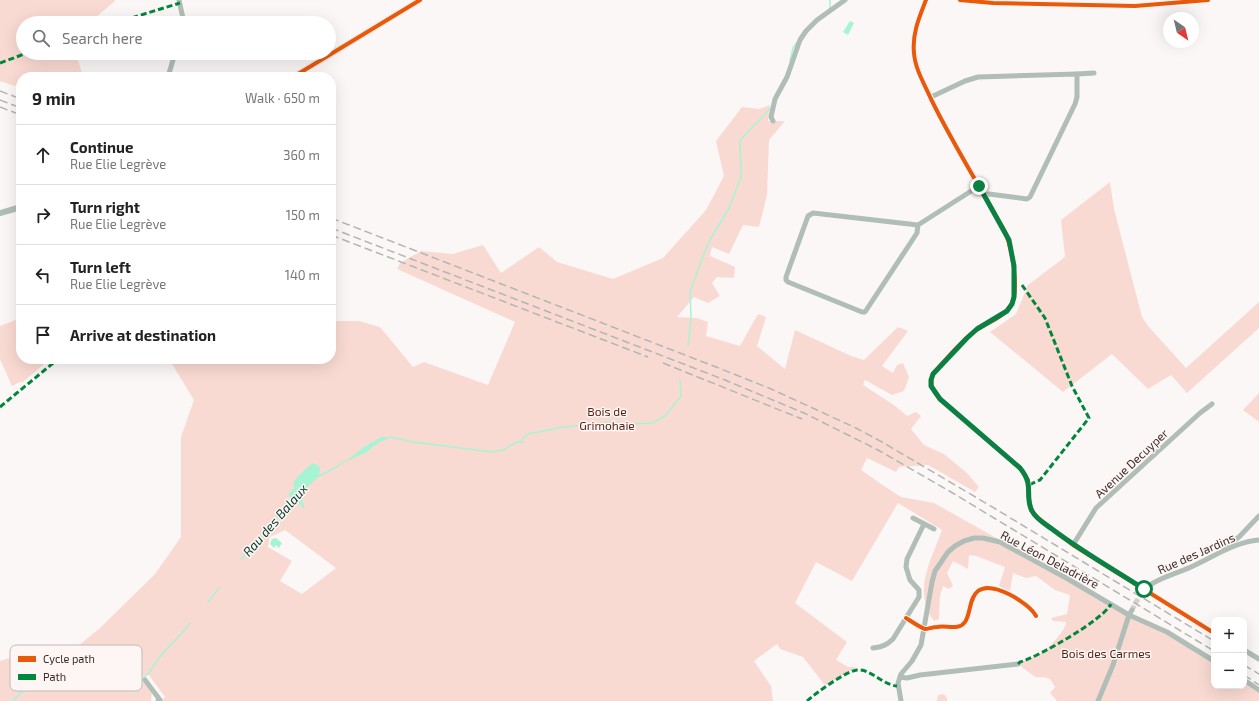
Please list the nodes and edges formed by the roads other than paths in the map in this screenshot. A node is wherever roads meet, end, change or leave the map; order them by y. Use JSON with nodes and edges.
{"nodes":[{"id":1,"x":179,"y":0,"type":"edge"},
{"id":2,"x":420,"y":0,"type":"edge"},
{"id":3,"x":845,"y":0,"type":"edge"},
{"id":4,"x":926,"y":0,"type":"edge"},
{"id":5,"x":960,"y":0,"type":"edge"},
{"id":6,"x":1202,"y":0,"type":"edge"},
{"id":7,"x":1208,"y":0,"type":"edge"},
{"id":8,"x":182,"y":16,"type":"edge"},
{"id":9,"x":336,"y":51,"type":"edge"},
{"id":10,"x":173,"y":60,"type":"edge"},
{"id":11,"x":321,"y":60,"type":"edge"},
{"id":12,"x":169,"y":72,"type":"edge"},
{"id":13,"x":301,"y":72,"type":"edge"},
{"id":14,"x":1094,"y":73,"type":"dead end"},
{"id":15,"x":1077,"y":74,"type":"junction"},
{"id":16,"x":931,"y":98,"type":"junction"},
{"id":17,"x":773,"y":121,"type":"dead end"},
{"id":18,"x":979,"y":186,"type":"junction"},
{"id":19,"x":984,"y":195,"type":"junction"},
{"id":20,"x":16,"y":208,"type":"edge"},
{"id":21,"x":0,"y":213,"type":"edge"},
{"id":22,"x":918,"y":225,"type":"junction"},
{"id":23,"x":1212,"y":404,"type":"dead end"},
{"id":24,"x":1259,"y":516,"type":"edge"},
{"id":25,"x":913,"y":518,"type":"dead end"},
{"id":26,"x":924,"y":524,"type":"junction"},
{"id":27,"x":934,"y":529,"type":"dead end"},
{"id":28,"x":1259,"y":540,"type":"edge"},
{"id":29,"x":1073,"y":545,"type":"junction"},
{"id":30,"x":1218,"y":553,"type":"junction"},
{"id":31,"x":1142,"y":591,"type":"junction"},
{"id":32,"x":1132,"y":610,"type":"tunnel mouth"},
{"id":33,"x":1129,"y":615,"type":"junction"},
{"id":34,"x":1036,"y":616,"type":"dead end"},
{"id":35,"x":906,"y":618,"type":"junction"},
{"id":36,"x":925,"y":629,"type":"junction"},
{"id":37,"x":1211,"y":631,"type":"edge"},
{"id":38,"x":873,"y":648,"type":"dead end"},
{"id":39,"x":1247,"y":652,"type":"edge"},
{"id":40,"x":1211,"y":659,"type":"edge"},
{"id":41,"x":1259,"y":659,"type":"edge"},
{"id":42,"x":1018,"y":664,"type":"dead end"},
{"id":43,"x":900,"y":677,"type":"junction"},
{"id":44,"x":145,"y":680,"type":"dead end"},
{"id":45,"x":1247,"y":682,"type":"edge"},
{"id":46,"x":1259,"y":690,"type":"edge"},
{"id":47,"x":158,"y":701,"type":"edge"},
{"id":48,"x":901,"y":701,"type":"edge"},
{"id":49,"x":1098,"y":701,"type":"edge"}],
"edges":[{"from":1,"to":8,"type":"street"},
{"from":2,"to":9,"type":"street"},
{"from":3,"to":17,"type":"street"},
{"from":4,"to":16,"type":"street"},
{"from":5,"to":6,"type":"street"},
{"from":6,"to":7,"type":"street"},
{"from":10,"to":12,"type":"street"},
{"from":11,"to":13,"type":"street"},
{"from":14,"to":15,"type":"street"},
{"from":15,"to":16,"type":"street"},
{"from":15,"to":19,"type":"street"},
{"from":16,"to":18,"type":"street"},
{"from":18,"to":19,"type":"street"},
{"from":18,"to":22,"type":"street"},
{"from":19,"to":29,"type":"street"},
{"from":20,"to":21,"type":"street"},
{"from":22,"to":22,"type":"street"},
{"from":23,"to":29,"type":"street","name":"Avenue Decuyper"},
{"from":24,"to":30,"type":"street"},
{"from":25,"to":26,"type":"street"},
{"from":26,"to":27,"type":"street"},
{"from":26,"to":35,"type":"street"},
{"from":28,"to":30,"type":"street","name":"Rue des Jardins"},
{"from":29,"to":31,"type":"street"},
{"from":30,"to":31,"type":"street","name":"Rue des Jardins"},
{"from":31,"to":37,"type":"street"},
{"from":32,"to":33,"type":"street"},
{"from":33,"to":36,"type":"street","name":"Rue Léon Deladrière"},
{"from":33,"to":40,"type":"street","name":"Rue Léon Deladrière"},
{"from":33,"to":49,"type":"street"},
{"from":34,"to":36,"type":"street"},
{"from":35,"to":36,"type":"street"},
{"from":35,"to":38,"type":"street"},
{"from":36,"to":43,"type":"street","name":"Rue Léon Deladrière"},
{"from":39,"to":41,"type":"street"},
{"from":42,"to":43,"type":"street"},
{"from":43,"to":48,"type":"street"},
{"from":44,"to":47,"type":"street"},
{"from":45,"to":46,"type":"street"}]}
